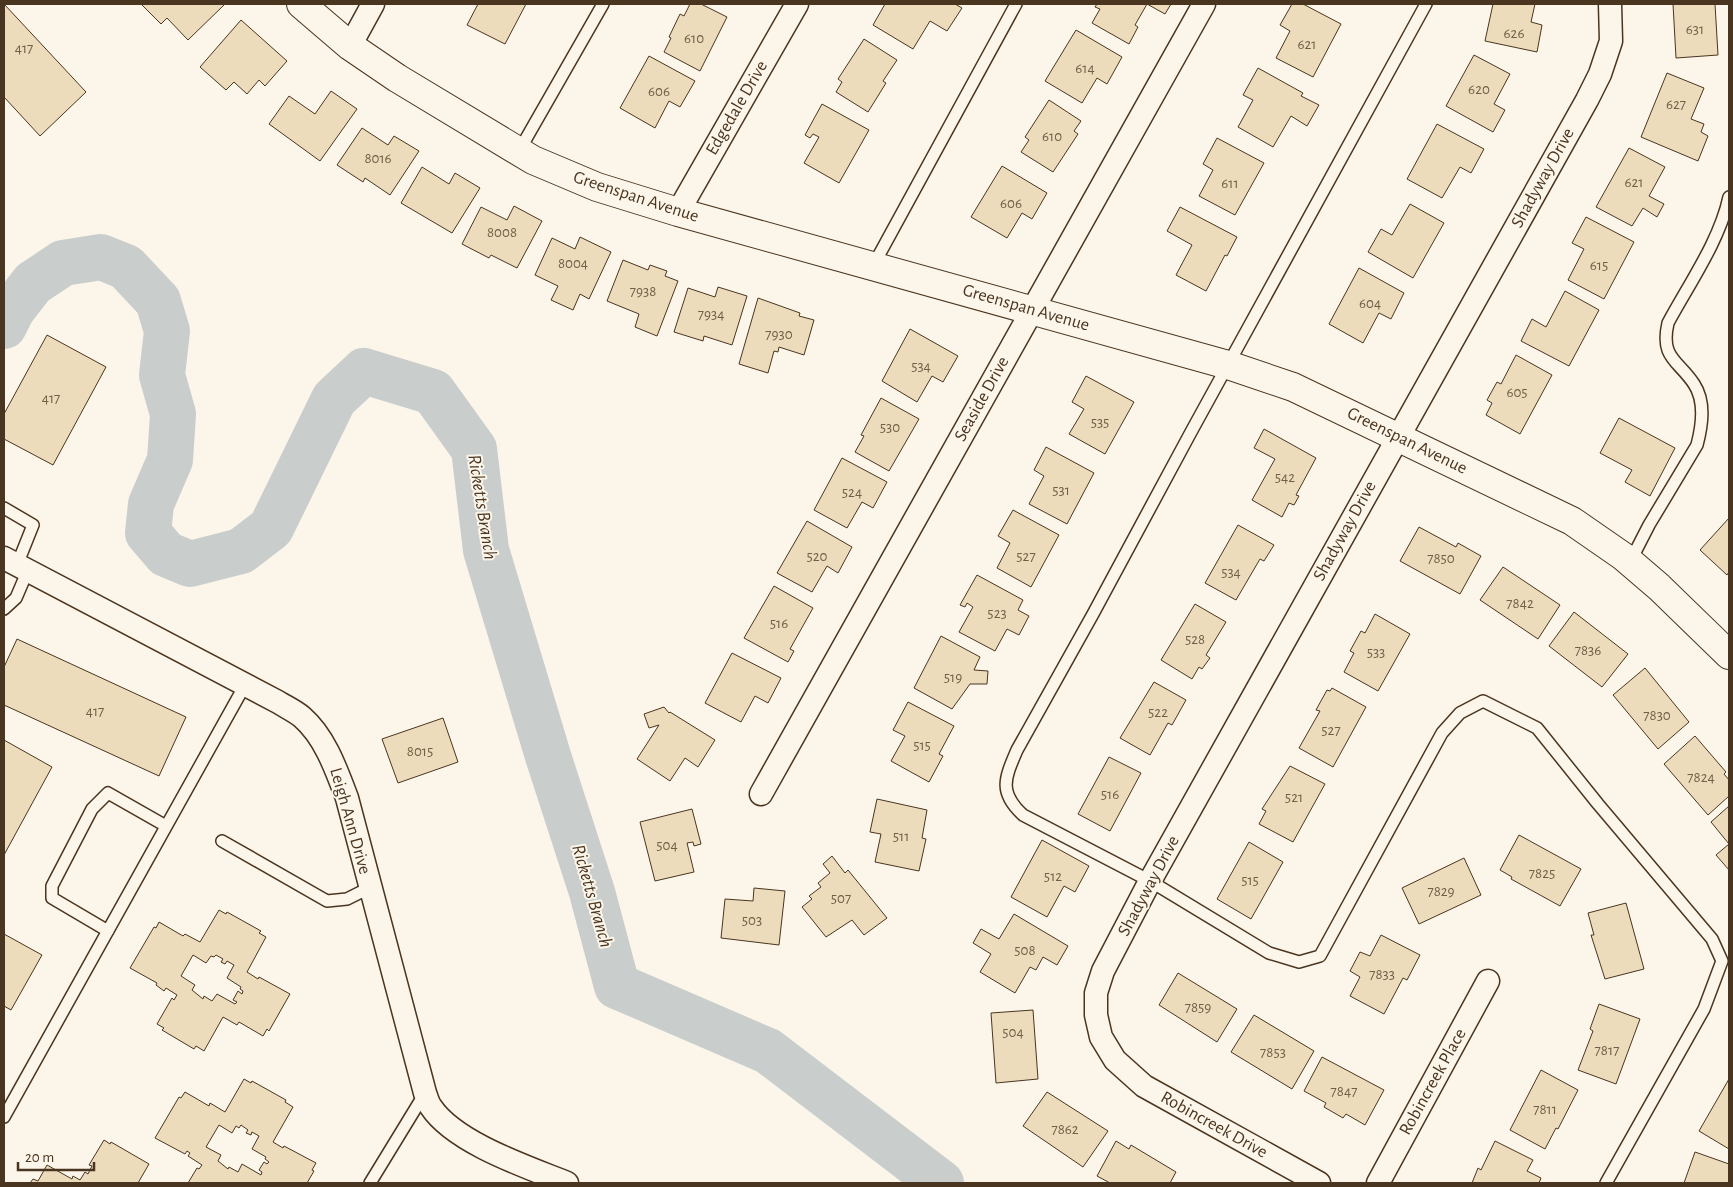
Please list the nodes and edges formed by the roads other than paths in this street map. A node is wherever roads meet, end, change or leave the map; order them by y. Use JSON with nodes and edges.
{"nodes":[{"id":1,"x":301,"y":4,"type":"edge"},
{"id":2,"x":373,"y":4,"type":"edge"},
{"id":3,"x":602,"y":4,"type":"edge"},
{"id":4,"x":797,"y":4,"type":"edge"},
{"id":5,"x":1016,"y":4,"type":"edge"},
{"id":6,"x":1204,"y":4,"type":"edge"},
{"id":7,"x":1426,"y":4,"type":"edge"},
{"id":8,"x":1610,"y":4,"type":"edge"},
{"id":9,"x":350,"y":46,"type":"junction"},
{"id":10,"x":519,"y":151,"type":"junction"},
{"id":11,"x":1729,"y":197,"type":"edge"},
{"id":12,"x":678,"y":212,"type":"junction"},
{"id":13,"x":873,"y":266,"type":"junction"},
{"id":14,"x":1032,"y":310,"type":"junction"},
{"id":15,"x":1228,"y":365,"type":"junction"},
{"id":16,"x":1398,"y":437,"type":"junction"},
{"id":17,"x":4,"y":508,"type":"edge"},
{"id":18,"x":1630,"y":562,"type":"junction"},
{"id":19,"x":16,"y":564,"type":"edge"},
{"id":20,"x":4,"y":609,"type":"edge"},
{"id":21,"x":1729,"y":655,"type":"edge"},
{"id":22,"x":245,"y":685,"type":"junction"},
{"id":23,"x":761,"y":794,"type":"dead end"},
{"id":24,"x":166,"y":826,"type":"junction"},
{"id":25,"x":222,"y":841,"type":"dead end"},
{"id":26,"x":1150,"y":881,"type":"junction"},
{"id":27,"x":369,"y":888,"type":"junction"},
{"id":28,"x":108,"y":931,"type":"junction"},
{"id":29,"x":1488,"y":981,"type":"dead end"},
{"id":30,"x":1115,"y":1060,"type":"joint"},
{"id":31,"x":425,"y":1093,"type":"junction"},
{"id":32,"x":4,"y":1117,"type":"edge"},
{"id":33,"x":370,"y":1183,"type":"edge"},
{"id":34,"x":567,"y":1183,"type":"edge"},
{"id":35,"x":1318,"y":1183,"type":"edge"},
{"id":36,"x":1378,"y":1183,"type":"edge"},
{"id":37,"x":1606,"y":1183,"type":"edge"}],
"edges":[{"from":1,"to":9,"type":"street","name":"Greenspan Avenue"},
{"from":2,"to":9,"type":"street"},
{"from":3,"to":10,"type":"lane"},
{"from":4,"to":12,"type":"street","name":"Edgedale Drive"},
{"from":5,"to":13,"type":"lane"},
{"from":6,"to":14,"type":"street","name":"Seaside Drive"},
{"from":7,"to":15,"type":"lane"},
{"from":8,"to":16,"type":"street","name":"Shadyway Drive"},
{"from":9,"to":10,"type":"street","name":"Greenspan Avenue"},
{"from":10,"to":12,"type":"street","name":"Greenspan Avenue"},
{"from":11,"to":18,"type":"lane"},
{"from":12,"to":13,"type":"street","name":"Greenspan Avenue"},
{"from":13,"to":14,"type":"street","name":"Greenspan Avenue"},
{"from":14,"to":15,"type":"street","name":"Greenspan Avenue"},
{"from":14,"to":23,"type":"street","name":"Seaside Drive"},
{"from":15,"to":16,"type":"street","name":"Greenspan Avenue"},
{"from":15,"to":26,"type":"lane"},
{"from":16,"to":18,"type":"street","name":"Greenspan Avenue"},
{"from":16,"to":26,"type":"street","name":"Shadyway Drive"},
{"from":17,"to":19,"type":"lane"},
{"from":18,"to":21,"type":"street","name":"Greenspan Avenue"},
{"from":19,"to":20,"type":"lane"},
{"from":19,"to":22,"type":"street","name":"Leigh Ann Drive"},
{"from":22,"to":24,"type":"lane"},
{"from":22,"to":27,"type":"street","name":"Leigh Ann Drive"},
{"from":24,"to":28,"type":"lane"},
{"from":24,"to":28,"type":"lane"},
{"from":25,"to":27,"type":"lane"},
{"from":26,"to":30,"type":"street","name":"Shadyway Drive"},
{"from":26,"to":37,"type":"lane"},
{"from":27,"to":31,"type":"street","name":"Leigh Ann Drive"},
{"from":28,"to":32,"type":"lane"},
{"from":29,"to":36,"type":"street","name":"Robincreek Place"},
{"from":30,"to":35,"type":"street","name":"Robincreek Drive"},
{"from":31,"to":33,"type":"lane"},
{"from":31,"to":34,"type":"street","name":"Leigh Ann Drive"}]}
